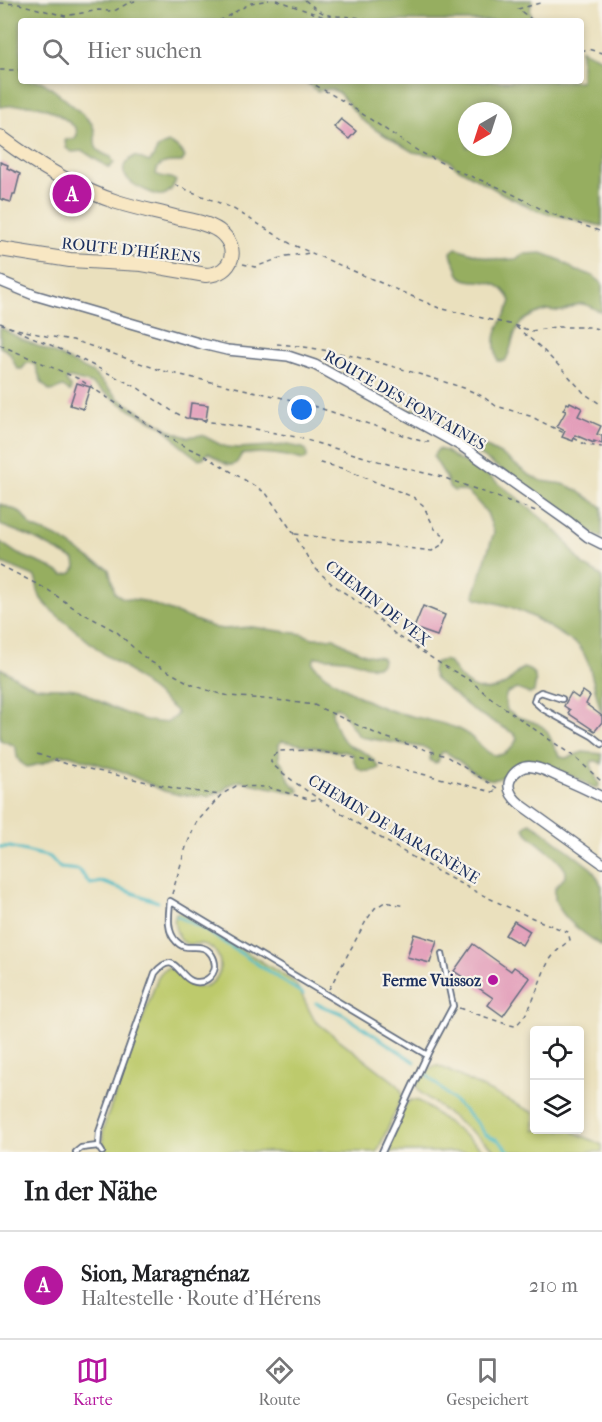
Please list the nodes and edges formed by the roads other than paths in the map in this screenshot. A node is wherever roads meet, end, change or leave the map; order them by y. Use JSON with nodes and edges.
{"nodes":[{"id":1,"x":0,"y":137,"type":"edge"},
{"id":2,"x":0,"y":249,"type":"edge"},
{"id":3,"x":0,"y":281,"type":"edge"},
{"id":4,"x":602,"y":544,"type":"edge"},
{"id":5,"x":562,"y":699,"type":"dead end"},
{"id":6,"x":602,"y":744,"type":"edge"},
{"id":7,"x":602,"y":797,"type":"edge"},
{"id":8,"x":602,"y":863,"type":"edge"},
{"id":9,"x":442,"y":954,"type":"dead end"},
{"id":10,"x":427,"y":1055,"type":"junction"},
{"id":11,"x":99,"y":1146,"type":"junction"},
{"id":12,"x":76,"y":1152,"type":"edge"},
{"id":13,"x":102,"y":1152,"type":"edge"},
{"id":14,"x":382,"y":1152,"type":"edge"}],
"edges":[{"from":1,"to":2,"type":"main road","name":"ROUTE D'HÉRENS"},
{"from":3,"to":4,"type":"street","name":"ROUTE DES FONTAINES"},
{"from":5,"to":6,"type":"lane"},
{"from":7,"to":8,"type":"street"},
{"from":9,"to":10,"type":"lane"},
{"from":10,"to":11,"type":"lane"},
{"from":10,"to":14,"type":"lane"},
{"from":11,"to":12,"type":"lane"},
{"from":11,"to":13,"type":"lane"}]}
